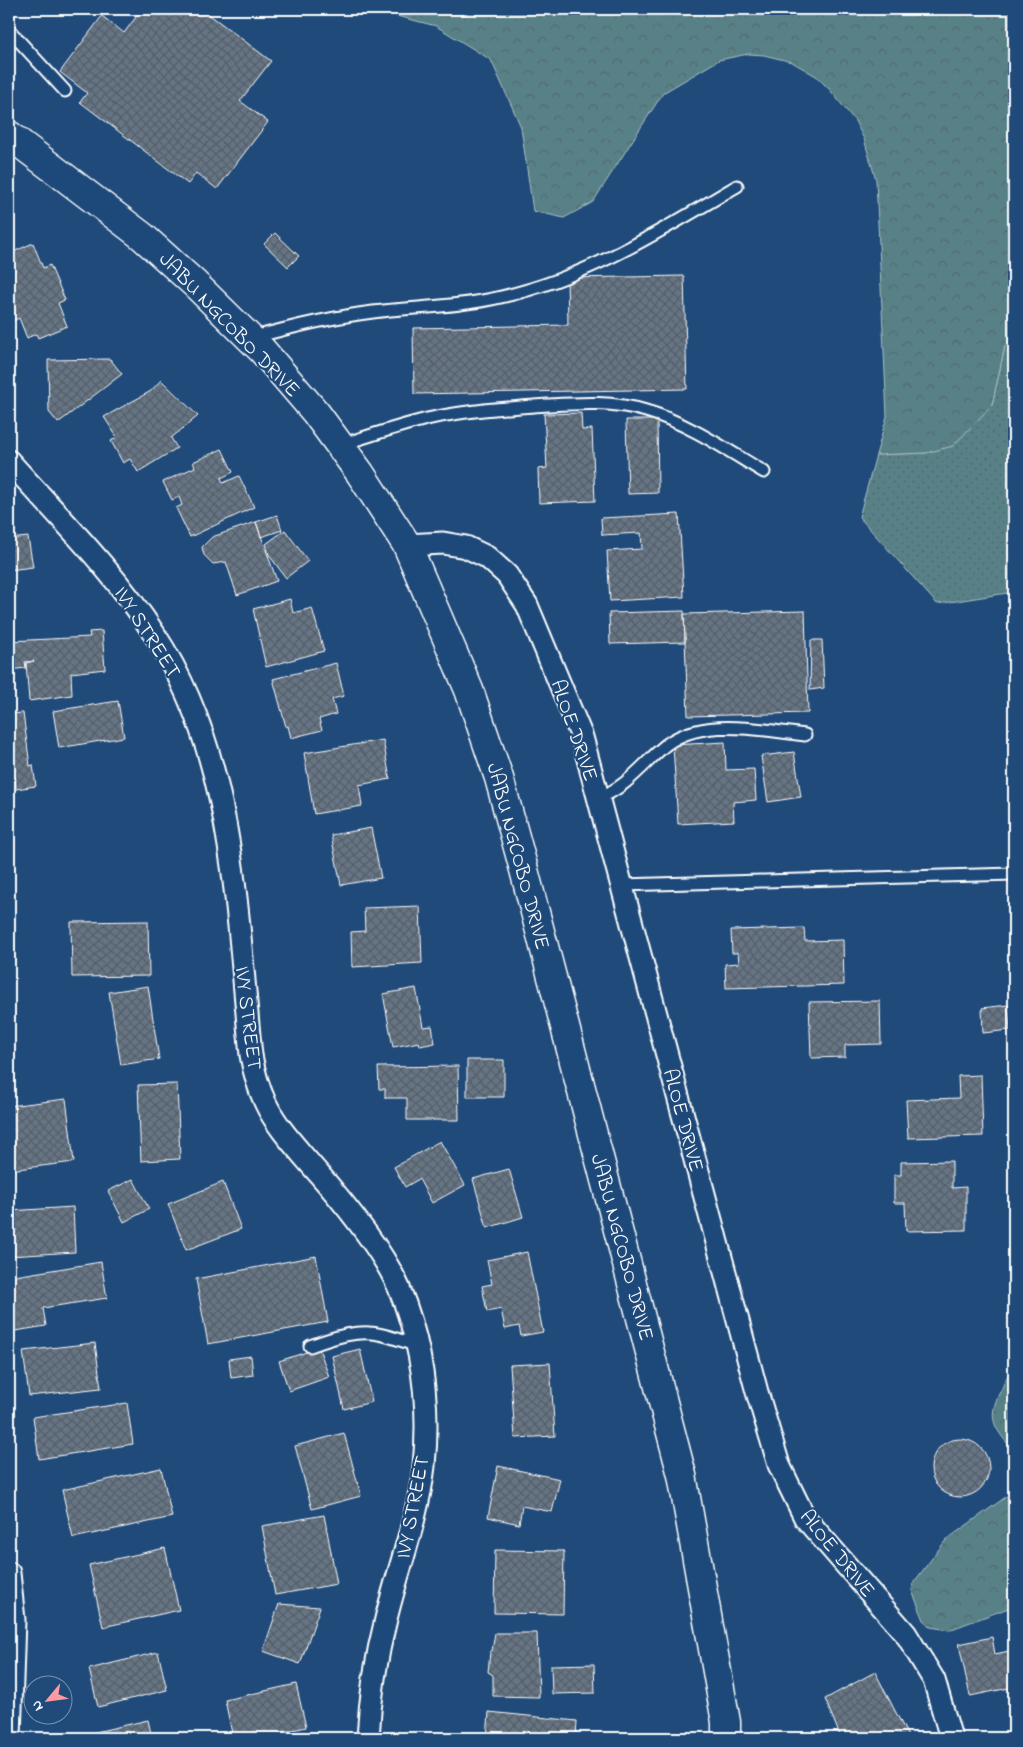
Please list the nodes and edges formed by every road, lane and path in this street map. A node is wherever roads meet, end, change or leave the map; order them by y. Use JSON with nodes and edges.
{"nodes":[{"id":1,"x":9,"y":30,"type":"edge"},
{"id":2,"x":66,"y":91,"type":"dead end"},
{"id":3,"x":9,"y":135,"type":"edge"},
{"id":4,"x":737,"y":186,"type":"dead end"},
{"id":5,"x":250,"y":338,"type":"junction"},
{"id":6,"x":340,"y":445,"type":"junction"},
{"id":7,"x":9,"y":461,"type":"edge"},
{"id":8,"x":764,"y":472,"type":"dead end"},
{"id":9,"x":407,"y":545,"type":"junction"},
{"id":10,"x":805,"y":735,"type":"dead end"},
{"id":11,"x":598,"y":798,"type":"junction"},
{"id":12,"x":1014,"y":874,"type":"edge"},
{"id":13,"x":621,"y":885,"type":"junction"},
{"id":14,"x":310,"y":1346,"type":"dead end"},
{"id":15,"x":417,"y":1346,"type":"junction"},
{"id":16,"x":9,"y":1573,"type":"edge"},
{"id":17,"x":10,"y":1738,"type":"edge"},
{"id":18,"x":368,"y":1738,"type":"edge"},
{"id":19,"x":726,"y":1738,"type":"edge"},
{"id":20,"x":951,"y":1738,"type":"edge"}],
"edges":[{"from":1,"to":2,"type":"lane"},
{"from":3,"to":5,"type":"main road","name":"JABU NGCOBO DRIVE"},
{"from":4,"to":5,"type":"lane"},
{"from":5,"to":6,"type":"main road","name":"JABU NGCOBO DRIVE"},
{"from":6,"to":8,"type":"lane"},
{"from":6,"to":9,"type":"main road","name":"JABU NGCOBO DRIVE"},
{"from":7,"to":15,"type":"street","name":"IVY STREET"},
{"from":9,"to":11,"type":"street","name":"ALOE DRIVE"},
{"from":9,"to":19,"type":"main road","name":"JABU NGCOBO DRIVE"},
{"from":10,"to":11,"type":"lane"},
{"from":11,"to":13,"type":"street","name":"ALOE DRIVE"},
{"from":12,"to":13,"type":"lane"},
{"from":13,"to":20,"type":"street","name":"ALOE DRIVE"},
{"from":14,"to":15,"type":"lane"},
{"from":15,"to":18,"type":"street","name":"IVY STREET"},
{"from":16,"to":17,"type":"street"}]}
